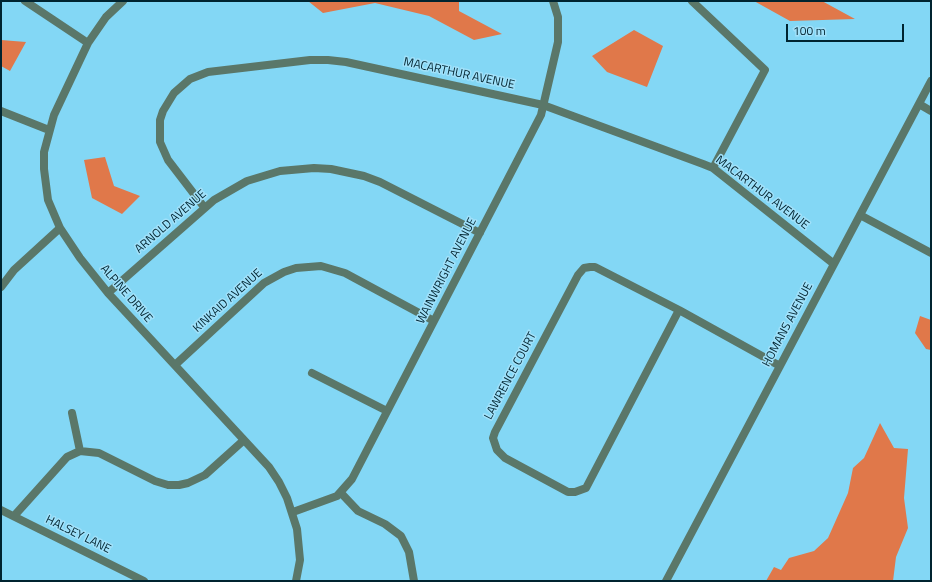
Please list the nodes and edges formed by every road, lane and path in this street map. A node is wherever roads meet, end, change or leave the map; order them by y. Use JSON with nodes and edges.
{"nodes":[{"id":1,"x":25,"y":1,"type":"edge"},
{"id":2,"x":123,"y":1,"type":"edge"},
{"id":3,"x":553,"y":1,"type":"edge"},
{"id":4,"x":692,"y":1,"type":"edge"},
{"id":5,"x":88,"y":43,"type":"junction"},
{"id":6,"x":931,"y":81,"type":"edge"},
{"id":7,"x":919,"y":104,"type":"junction"},
{"id":8,"x":543,"y":105,"type":"junction"},
{"id":9,"x":1,"y":111,"type":"edge"},
{"id":10,"x":931,"y":111,"type":"edge"},
{"id":11,"x":49,"y":130,"type":"junction"},
{"id":12,"x":713,"y":168,"type":"junction"},
{"id":13,"x":204,"y":207,"type":"junction"},
{"id":14,"x":860,"y":215,"type":"junction"},
{"id":15,"x":60,"y":228,"type":"junction"},
{"id":16,"x":480,"y":233,"type":"junction"},
{"id":17,"x":931,"y":253,"type":"edge"},
{"id":18,"x":834,"y":264,"type":"junction"},
{"id":19,"x":1,"y":287,"type":"edge"},
{"id":20,"x":108,"y":293,"type":"junction"},
{"id":21,"x":679,"y":310,"type":"junction"},
{"id":22,"x":434,"y":321,"type":"junction"},
{"id":23,"x":175,"y":365,"type":"junction"},
{"id":24,"x":780,"y":366,"type":"junction"},
{"id":25,"x":312,"y":373,"type":"dead end"},
{"id":26,"x":387,"y":410,"type":"junction"},
{"id":27,"x":72,"y":413,"type":"dead end"},
{"id":28,"x":244,"y":440,"type":"junction"},
{"id":29,"x":80,"y":451,"type":"junction"},
{"id":30,"x":341,"y":493,"type":"junction"},
{"id":31,"x":1,"y":510,"type":"edge"},
{"id":32,"x":293,"y":512,"type":"junction"},
{"id":33,"x":14,"y":516,"type":"junction"},
{"id":34,"x":144,"y":581,"type":"edge"},
{"id":35,"x":296,"y":581,"type":"edge"},
{"id":36,"x":414,"y":581,"type":"edge"},
{"id":37,"x":666,"y":581,"type":"edge"}],
"edges":[{"from":1,"to":5,"type":"street"},
{"from":2,"to":5,"type":"street","name":"ALPINE DRIVE"},
{"from":3,"to":8,"type":"street","name":"WAINWRIGHT AVENUE"},
{"from":4,"to":12,"type":"street"},
{"from":5,"to":11,"type":"street","name":"ALPINE DRIVE"},
{"from":6,"to":7,"type":"street","name":"HOMANS AVENUE"},
{"from":7,"to":10,"type":"street"},
{"from":7,"to":14,"type":"street","name":"HOMANS AVENUE"},
{"from":8,"to":12,"type":"street","name":"MACARTHUR AVENUE"},
{"from":8,"to":13,"type":"street","name":"MACARTHUR AVENUE"},
{"from":8,"to":16,"type":"street","name":"WAINWRIGHT AVENUE"},
{"from":9,"to":11,"type":"street"},
{"from":11,"to":15,"type":"street","name":"ALPINE DRIVE"},
{"from":12,"to":18,"type":"street","name":"MACARTHUR AVENUE"},
{"from":13,"to":16,"type":"street","name":"ARNOLD AVENUE"},
{"from":13,"to":20,"type":"street","name":"ARNOLD AVENUE"},
{"from":14,"to":17,"type":"street"},
{"from":14,"to":18,"type":"street","name":"HOMANS AVENUE"},
{"from":15,"to":19,"type":"street"},
{"from":15,"to":20,"type":"street","name":"ALPINE DRIVE"},
{"from":16,"to":22,"type":"street","name":"WAINWRIGHT AVENUE"},
{"from":18,"to":24,"type":"street","name":"HOMANS AVENUE"},
{"from":20,"to":23,"type":"street","name":"ALPINE DRIVE"},
{"from":21,"to":21,"type":"street","name":"LAWRENCE COURT"},
{"from":21,"to":24,"type":"street","name":"LAWRENCE COURT"},
{"from":22,"to":23,"type":"street","name":"KINKAID AVENUE"},
{"from":22,"to":26,"type":"street","name":"WAINWRIGHT AVENUE"},
{"from":23,"to":28,"type":"street","name":"ALPINE DRIVE"},
{"from":24,"to":37,"type":"street","name":"HOMANS AVENUE"},
{"from":25,"to":26,"type":"street"},
{"from":26,"to":30,"type":"street","name":"WAINWRIGHT AVENUE"},
{"from":27,"to":29,"type":"street"},
{"from":28,"to":29,"type":"street"},
{"from":28,"to":32,"type":"street","name":"ALPINE DRIVE"},
{"from":29,"to":33,"type":"street"},
{"from":30,"to":32,"type":"street","name":"WAINWRIGHT AVENUE"},
{"from":30,"to":36,"type":"street"},
{"from":31,"to":33,"type":"street","name":"HALSEY LANE"},
{"from":32,"to":35,"type":"street","name":"ALPINE DRIVE"},
{"from":33,"to":34,"type":"street","name":"HALSEY LANE"}]}
